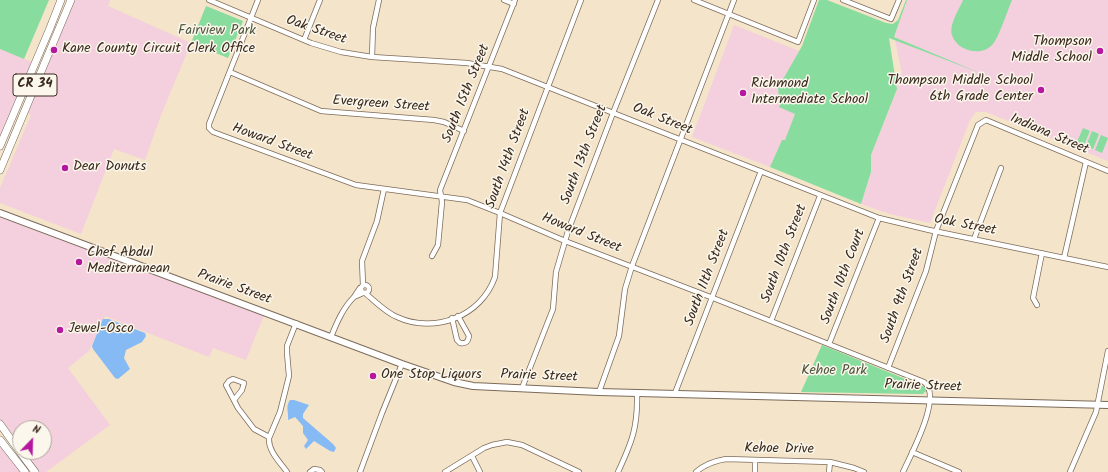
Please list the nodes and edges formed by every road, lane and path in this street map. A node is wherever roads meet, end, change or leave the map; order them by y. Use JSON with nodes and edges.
{"nodes":[{"id":1,"x":61,"y":0,"type":"edge"},
{"id":2,"x":71,"y":0,"type":"edge"},
{"id":3,"x":209,"y":0,"type":"edge"},
{"id":4,"x":258,"y":0,"type":"edge"},
{"id":5,"x":320,"y":0,"type":"edge"},
{"id":6,"x":379,"y":0,"type":"edge"},
{"id":7,"x":504,"y":0,"type":"edge"},
{"id":8,"x":581,"y":0,"type":"edge"},
{"id":9,"x":658,"y":0,"type":"edge"},
{"id":10,"x":694,"y":0,"type":"edge"},
{"id":11,"x":734,"y":0,"type":"edge"},
{"id":12,"x":814,"y":0,"type":"edge"},
{"id":13,"x":843,"y":0,"type":"edge"},
{"id":14,"x":899,"y":0,"type":"edge"},
{"id":15,"x":515,"y":2,"type":"edge"},
{"id":16,"x":729,"y":14,"type":"junction"},
{"id":17,"x":250,"y":18,"type":"junction"},
{"id":18,"x":304,"y":40,"type":"junction"},
{"id":19,"x":372,"y":57,"type":"junction"},
{"id":20,"x":490,"y":66,"type":"junction"},
{"id":21,"x":230,"y":72,"type":"junction"},
{"id":22,"x":547,"y":87,"type":"junction"},
{"id":23,"x":613,"y":113,"type":"junction"},
{"id":24,"x":982,"y":122,"type":"joint"},
{"id":25,"x":464,"y":131,"type":"junction"},
{"id":26,"x":681,"y":140,"type":"junction"},
{"id":27,"x":0,"y":146,"type":"edge"},
{"id":28,"x":1086,"y":162,"type":"junction"},
{"id":29,"x":1001,"y":168,"type":"dead end"},
{"id":30,"x":0,"y":170,"type":"edge"},
{"id":31,"x":761,"y":171,"type":"junction"},
{"id":32,"x":1108,"y":171,"type":"edge"},
{"id":33,"x":384,"y":189,"type":"junction"},
{"id":34,"x":441,"y":196,"type":"junction"},
{"id":35,"x":820,"y":196,"type":"junction"},
{"id":36,"x":0,"y":213,"type":"edge"},
{"id":37,"x":500,"y":213,"type":"junction"},
{"id":38,"x":879,"y":218,"type":"junction"},
{"id":39,"x":936,"y":231,"type":"junction"},
{"id":40,"x":974,"y":238,"type":"junction"},
{"id":41,"x":565,"y":241,"type":"junction"},
{"id":42,"x":1042,"y":253,"type":"junction"},
{"id":43,"x":432,"y":256,"type":"dead end"},
{"id":44,"x":1064,"y":258,"type":"junction"},
{"id":45,"x":632,"y":266,"type":"junction"},
{"id":46,"x":1108,"y":267,"type":"edge"},
{"id":47,"x":365,"y":287,"type":"junction"},
{"id":48,"x":364,"y":293,"type":"junction"},
{"id":49,"x":354,"y":296,"type":"junction"},
{"id":50,"x":713,"y":298,"type":"junction"},
{"id":51,"x":374,"y":300,"type":"junction"},
{"id":52,"x":1037,"y":305,"type":"dead end"},
{"id":53,"x":458,"y":316,"type":"junction"},
{"id":54,"x":452,"y":318,"type":"junction"},
{"id":55,"x":771,"y":321,"type":"junction"},
{"id":56,"x":296,"y":324,"type":"junction"},
{"id":57,"x":331,"y":337,"type":"junction"},
{"id":58,"x":829,"y":344,"type":"junction"},
{"id":59,"x":1108,"y":351,"type":"edge"},
{"id":60,"x":402,"y":364,"type":"junction"},
{"id":61,"x":888,"y":368,"type":"junction"},
{"id":62,"x":522,"y":388,"type":"junction"},
{"id":63,"x":599,"y":392,"type":"junction"},
{"id":64,"x":637,"y":393,"type":"junction"},
{"id":65,"x":675,"y":393,"type":"junction"},
{"id":66,"x":234,"y":400,"type":"junction"},
{"id":67,"x":930,"y":400,"type":"junction"},
{"id":68,"x":1097,"y":405,"type":"junction"},
{"id":69,"x":1108,"y":405,"type":"edge"},
{"id":70,"x":0,"y":424,"type":"edge"},
{"id":71,"x":269,"y":437,"type":"junction"},
{"id":72,"x":0,"y":440,"type":"edge"},
{"id":73,"x":12,"y":441,"type":"edge"},
{"id":74,"x":912,"y":452,"type":"junction"},
{"id":75,"x":472,"y":456,"type":"junction"},
{"id":76,"x":26,"y":460,"type":"edge"},
{"id":77,"x":755,"y":460,"type":"junction"},
{"id":78,"x":830,"y":462,"type":"junction"},
{"id":79,"x":570,"y":470,"type":"edge"},
{"id":80,"x":24,"y":472,"type":"edge"},
{"id":81,"x":35,"y":472,"type":"edge"},
{"id":82,"x":287,"y":472,"type":"edge"},
{"id":83,"x":310,"y":472,"type":"edge"},
{"id":84,"x":322,"y":472,"type":"edge"},
{"id":85,"x":360,"y":472,"type":"edge"},
{"id":86,"x":445,"y":472,"type":"edge"},
{"id":87,"x":480,"y":472,"type":"edge"},
{"id":88,"x":579,"y":472,"type":"edge"},
{"id":89,"x":618,"y":472,"type":"edge"},
{"id":90,"x":696,"y":472,"type":"edge"},
{"id":91,"x":755,"y":472,"type":"edge"},
{"id":92,"x":829,"y":472,"type":"edge"},
{"id":93,"x":864,"y":472,"type":"edge"},
{"id":94,"x":904,"y":472,"type":"edge"},
{"id":95,"x":959,"y":472,"type":"edge"},
{"id":96,"x":1070,"y":472,"type":"edge"}],
"edges":[{"from":1,"to":27,"type":"main road","number":"CR 34"},
{"from":2,"to":30,"type":"main road","number":"CR 34"},
{"from":3,"to":17,"type":"street","name":"Oak Street"},
{"from":4,"to":17,"type":"street"},
{"from":5,"to":18,"type":"street"},
{"from":6,"to":19,"type":"street"},
{"from":7,"to":15,"type":"street"},
{"from":8,"to":22,"type":"street","name":"South 14th Street"},
{"from":9,"to":23,"type":"street","name":"South 13th Street"},
{"from":10,"to":16,"type":"street"},
{"from":11,"to":16,"type":"street"},
{"from":12,"to":16,"type":"street"},
{"from":13,"to":14,"type":"street"},
{"from":15,"to":20,"type":"street","name":"South 15th Street"},
{"from":16,"to":26,"type":"street"},
{"from":17,"to":18,"type":"street","name":"Oak Street"},
{"from":17,"to":21,"type":"street"},
{"from":18,"to":19,"type":"street","name":"Oak Street"},
{"from":19,"to":20,"type":"street","name":"Oak Street"},
{"from":20,"to":22,"type":"street","name":"Oak Street"},
{"from":20,"to":25,"type":"street","name":"South 15th Street"},
{"from":21,"to":25,"type":"street","name":"Evergreen Street"},
{"from":21,"to":33,"type":"street","name":"Howard Street"},
{"from":22,"to":23,"type":"street","name":"Oak Street"},
{"from":22,"to":37,"type":"street","name":"South 14th Street"},
{"from":23,"to":26,"type":"street","name":"Oak Street"},
{"from":23,"to":41,"type":"street","name":"South 13th Street"},
{"from":24,"to":28,"type":"street","name":"Indiana Street"},
{"from":24,"to":39,"type":"street","name":"South 9th Street"},
{"from":25,"to":34,"type":"street","name":"South 15th Street"},
{"from":26,"to":31,"type":"street","name":"Oak Street"},
{"from":26,"to":45,"type":"street"},
{"from":28,"to":32,"type":"street","name":"Indiana Street"},
{"from":28,"to":44,"type":"street"},
{"from":29,"to":40,"type":"street"},
{"from":31,"to":35,"type":"street","name":"Oak Street"},
{"from":31,"to":50,"type":"street","name":"South 11th Street"},
{"from":33,"to":34,"type":"street","name":"Howard Street"},
{"from":33,"to":47,"type":"street"},
{"from":34,"to":37,"type":"street","name":"Howard Street"},
{"from":34,"to":43,"type":"street","name":"South 15th Street"},
{"from":35,"to":38,"type":"street","name":"Oak Street"},
{"from":35,"to":55,"type":"street","name":"South 10th Street"},
{"from":36,"to":56,"type":"street","name":"Prairie Street"},
{"from":37,"to":41,"type":"street","name":"Howard Street"},
{"from":37,"to":53,"type":"street","name":"South 14th Street"},
{"from":38,"to":39,"type":"street","name":"Oak Street"},
{"from":38,"to":58,"type":"street","name":"South 10th Court"},
{"from":39,"to":40,"type":"street","name":"Oak Street"},
{"from":39,"to":61,"type":"street","name":"South 9th Street"},
{"from":40,"to":42,"type":"street","name":"Oak Street"},
{"from":41,"to":45,"type":"street","name":"Howard Street"},
{"from":41,"to":62,"type":"street","name":"South 13th Street"},
{"from":42,"to":44,"type":"street","name":"Oak Street"},
{"from":42,"to":52,"type":"street"},
{"from":44,"to":46,"type":"street","name":"Oak Street"},
{"from":45,"to":50,"type":"street","name":"Howard Street"},
{"from":45,"to":63,"type":"street"},
{"from":47,"to":48,"type":"street"},
{"from":47,"to":49,"type":"street"},
{"from":47,"to":51,"type":"street","name":"South 14th Street"},
{"from":48,"to":49,"type":"street"},
{"from":48,"to":51,"type":"street","name":"South 14th Street"},
{"from":49,"to":57,"type":"street"},
{"from":50,"to":55,"type":"street","name":"Howard Street"},
{"from":50,"to":65,"type":"street","name":"South 11th Street"},
{"from":51,"to":54,"type":"street","name":"South 14th Street"},
{"from":53,"to":54,"type":"street","name":"South 14th Street"},
{"from":53,"to":54,"type":"street"},
{"from":55,"to":58,"type":"street","name":"Howard Street"},
{"from":56,"to":57,"type":"street","name":"Prairie Street"},
{"from":56,"to":71,"type":"street"},
{"from":57,"to":60,"type":"street","name":"Prairie Street"},
{"from":58,"to":61,"type":"street","name":"Howard Street"},
{"from":59,"to":68,"type":"street"},
{"from":60,"to":62,"type":"street","name":"Prairie Street"},
{"from":60,"to":85,"type":"street"},
{"from":61,"to":67,"type":"street","name":"Howard Street"},
{"from":62,"to":63,"type":"street","name":"Prairie Street"},
{"from":63,"to":64,"type":"street","name":"Prairie Street"},
{"from":64,"to":65,"type":"street","name":"Prairie Street"},
{"from":64,"to":89,"type":"street"},
{"from":65,"to":67,"type":"street","name":"Prairie Street"},
{"from":66,"to":66,"type":"street"},
{"from":66,"to":71,"type":"street"},
{"from":67,"to":68,"type":"street","name":"Prairie Street"},
{"from":67,"to":74,"type":"street"},
{"from":68,"to":69,"type":"street","name":"Prairie Street"},
{"from":68,"to":96,"type":"street"},
{"from":70,"to":73,"type":"main road"},
{"from":71,"to":82,"type":"street"},
{"from":72,"to":80,"type":"main road"},
{"from":74,"to":94,"type":"street"},
{"from":74,"to":95,"type":"street"},
{"from":75,"to":79,"type":"street"},
{"from":75,"to":86,"type":"street"},
{"from":75,"to":87,"type":"street"},
{"from":76,"to":81,"type":"main road"},
{"from":77,"to":78,"type":"street","name":"Kehoe Drive"},
{"from":77,"to":90,"type":"street","name":"Kehoe Drive"},
{"from":77,"to":91,"type":"street"},
{"from":78,"to":92,"type":"street"},
{"from":78,"to":93,"type":"street","name":"Kehoe Drive"},
{"from":79,"to":88,"type":"street"},
{"from":83,"to":84,"type":"street"}]}
